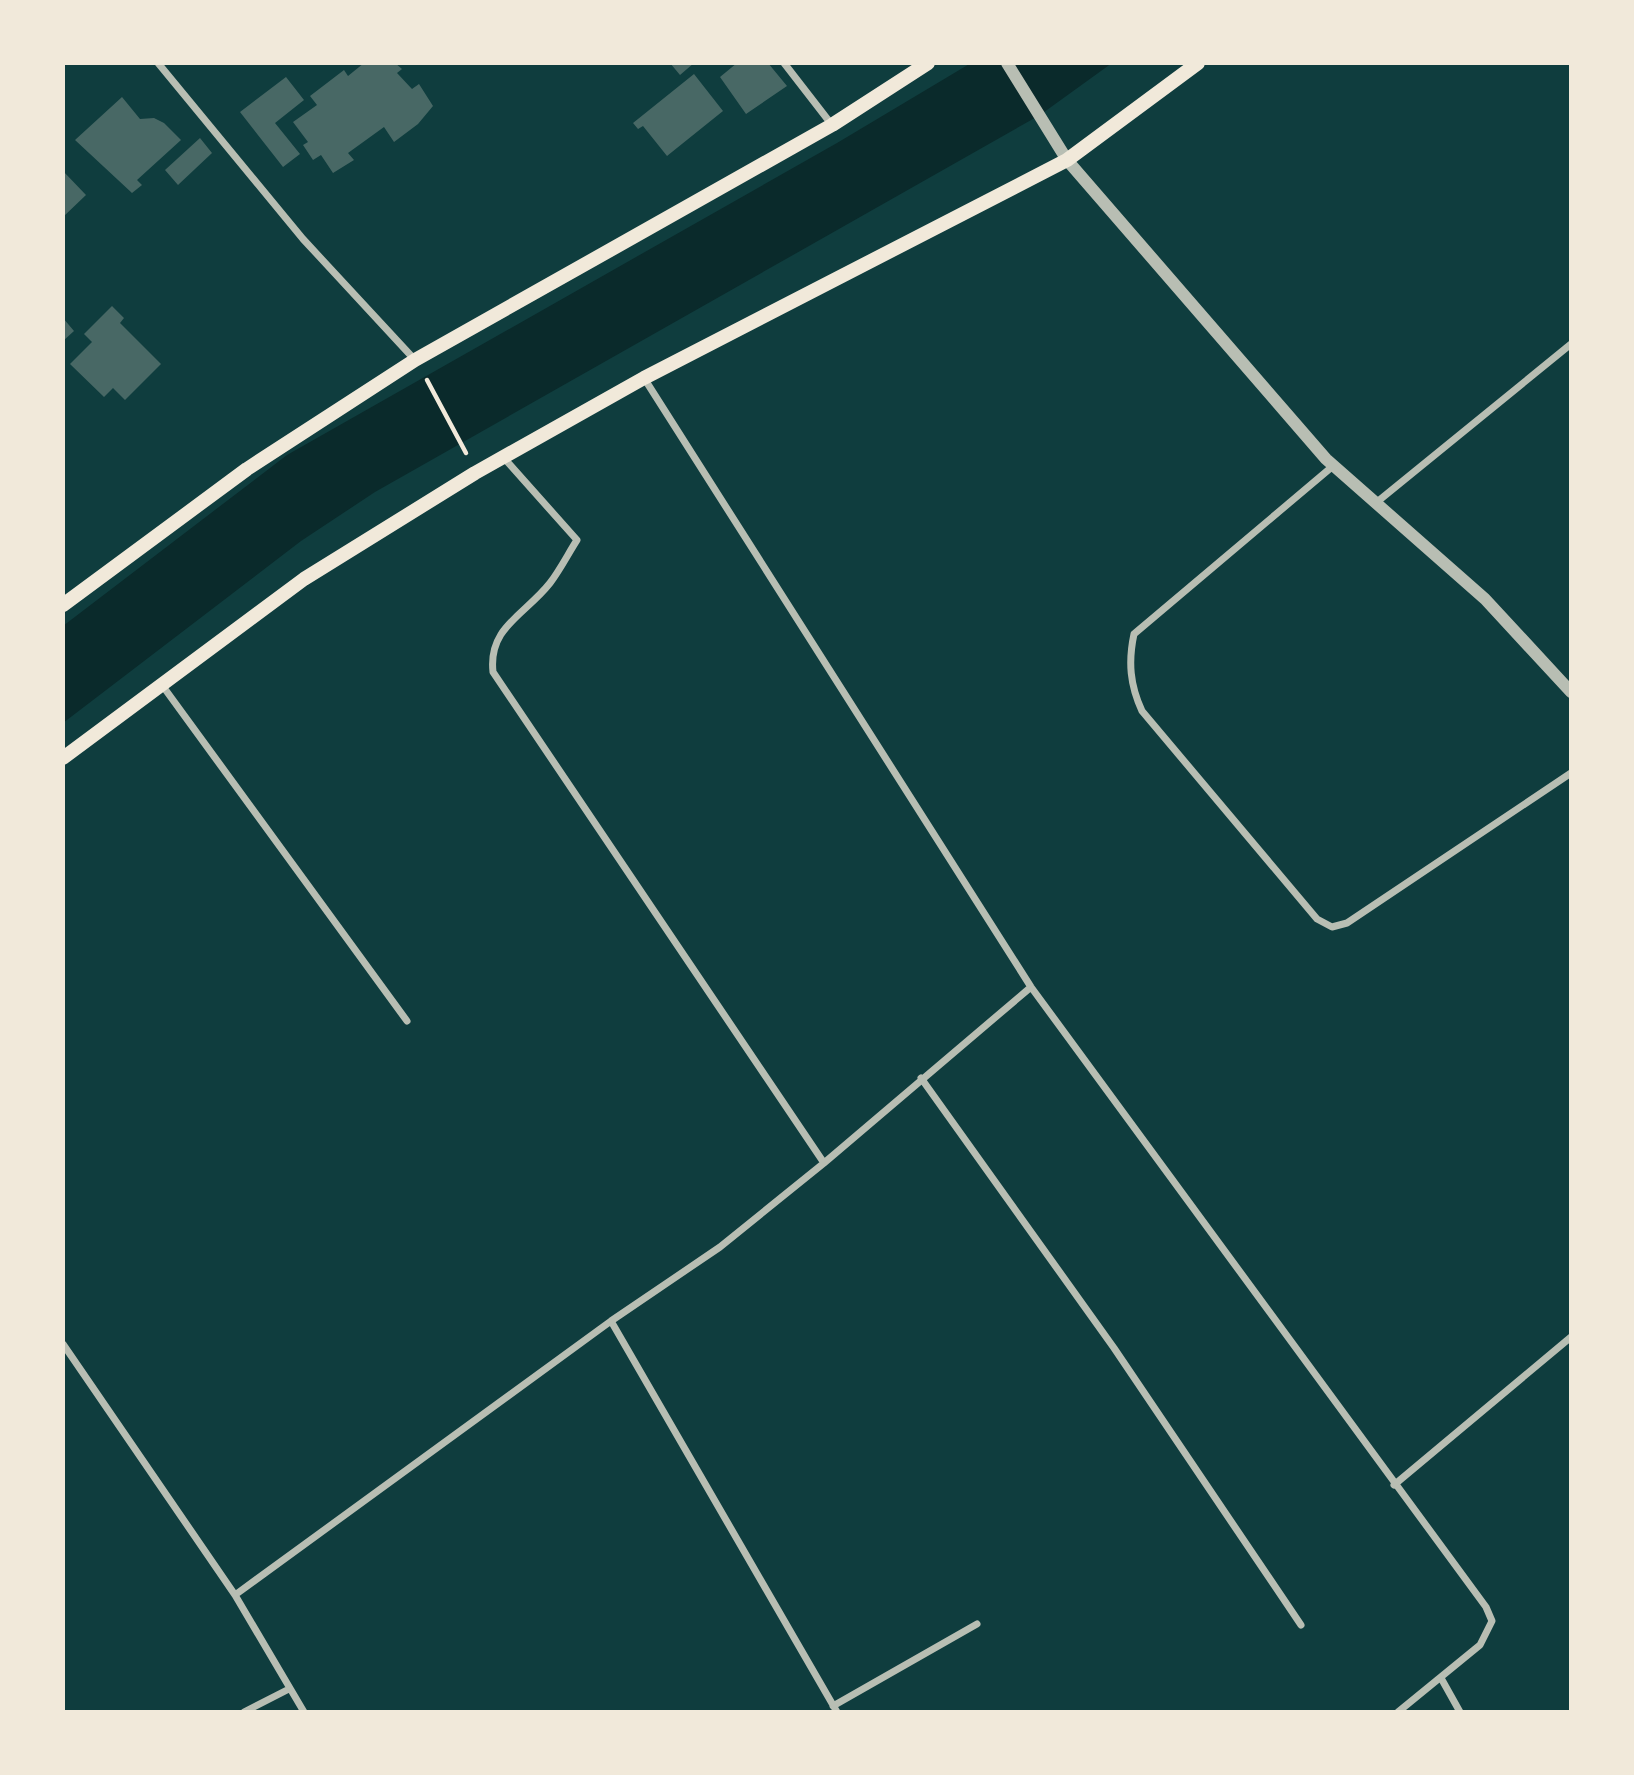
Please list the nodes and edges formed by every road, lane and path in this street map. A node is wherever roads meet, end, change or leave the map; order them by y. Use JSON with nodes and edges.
{"nodes":[{"id":1,"x":158,"y":63,"type":"edge"},
{"id":2,"x":784,"y":63,"type":"edge"},
{"id":3,"x":928,"y":63,"type":"edge"},
{"id":4,"x":1007,"y":63,"type":"edge"},
{"id":5,"x":1198,"y":63,"type":"edge"},
{"id":6,"x":832,"y":125,"type":"junction"},
{"id":7,"x":1067,"y":160,"type":"junction"},
{"id":8,"x":1571,"y":344,"type":"edge"},
{"id":9,"x":415,"y":360,"type":"junction"},
{"id":10,"x":424,"y":374,"type":"dead end"},
{"id":11,"x":644,"y":378,"type":"junction"},
{"id":12,"x":463,"y":446,"type":"dead end"},
{"id":13,"x":503,"y":456,"type":"junction"},
{"id":14,"x":1333,"y":466,"type":"junction"},
{"id":15,"x":1377,"y":502,"type":"junction"},
{"id":16,"x":63,"y":605,"type":"edge"},
{"id":17,"x":162,"y":685,"type":"junction"},
{"id":18,"x":1571,"y":692,"type":"edge"},
{"id":19,"x":63,"y":758,"type":"edge"},
{"id":20,"x":1571,"y":773,"type":"edge"},
{"id":21,"x":1031,"y":987,"type":"junction"},
{"id":22,"x":407,"y":1021,"type":"dead end"},
{"id":23,"x":921,"y":1077,"type":"junction"},
{"id":24,"x":824,"y":1163,"type":"junction"},
{"id":25,"x":611,"y":1321,"type":"junction"},
{"id":26,"x":1571,"y":1337,"type":"edge"},
{"id":27,"x":63,"y":1345,"type":"edge"},
{"id":28,"x":1394,"y":1485,"type":"junction"},
{"id":29,"x":235,"y":1595,"type":"junction"},
{"id":30,"x":976,"y":1624,"type":"dead end"},
{"id":31,"x":1301,"y":1625,"type":"dead end"},
{"id":32,"x":1441,"y":1678,"type":"junction"},
{"id":33,"x":289,"y":1689,"type":"junction"},
{"id":34,"x":835,"y":1709,"type":"edge"},
{"id":35,"x":244,"y":1712,"type":"edge"},
{"id":36,"x":304,"y":1712,"type":"edge"},
{"id":37,"x":1398,"y":1712,"type":"edge"},
{"id":38,"x":1460,"y":1712,"type":"edge"}],
"edges":[{"from":1,"to":9,"type":"street"},
{"from":2,"to":6,"type":"street"},
{"from":3,"to":6,"type":"main road"},
{"from":4,"to":7,"type":"street"},
{"from":5,"to":7,"type":"main road"},
{"from":6,"to":9,"type":"main road"},
{"from":7,"to":11,"type":"main road"},
{"from":7,"to":14,"type":"street"},
{"from":8,"to":15,"type":"street"},
{"from":9,"to":16,"type":"main road"},
{"from":10,"to":12,"type":"path"},
{"from":11,"to":13,"type":"main road"},
{"from":11,"to":21,"type":"street"},
{"from":13,"to":17,"type":"main road"},
{"from":13,"to":24,"type":"street"},
{"from":14,"to":15,"type":"street"},
{"from":14,"to":20,"type":"street"},
{"from":15,"to":18,"type":"street"},
{"from":17,"to":19,"type":"main road"},
{"from":17,"to":22,"type":"street"},
{"from":21,"to":23,"type":"street"},
{"from":21,"to":28,"type":"street"},
{"from":23,"to":24,"type":"street"},
{"from":23,"to":31,"type":"street"},
{"from":24,"to":25,"type":"street"},
{"from":25,"to":29,"type":"street"},
{"from":25,"to":34,"type":"street"},
{"from":26,"to":28,"type":"street"},
{"from":27,"to":29,"type":"street"},
{"from":28,"to":32,"type":"street"},
{"from":29,"to":33,"type":"street"},
{"from":30,"to":34,"type":"street"},
{"from":32,"to":37,"type":"street"},
{"from":32,"to":38,"type":"street"},
{"from":33,"to":35,"type":"street"},
{"from":33,"to":36,"type":"street"}]}
